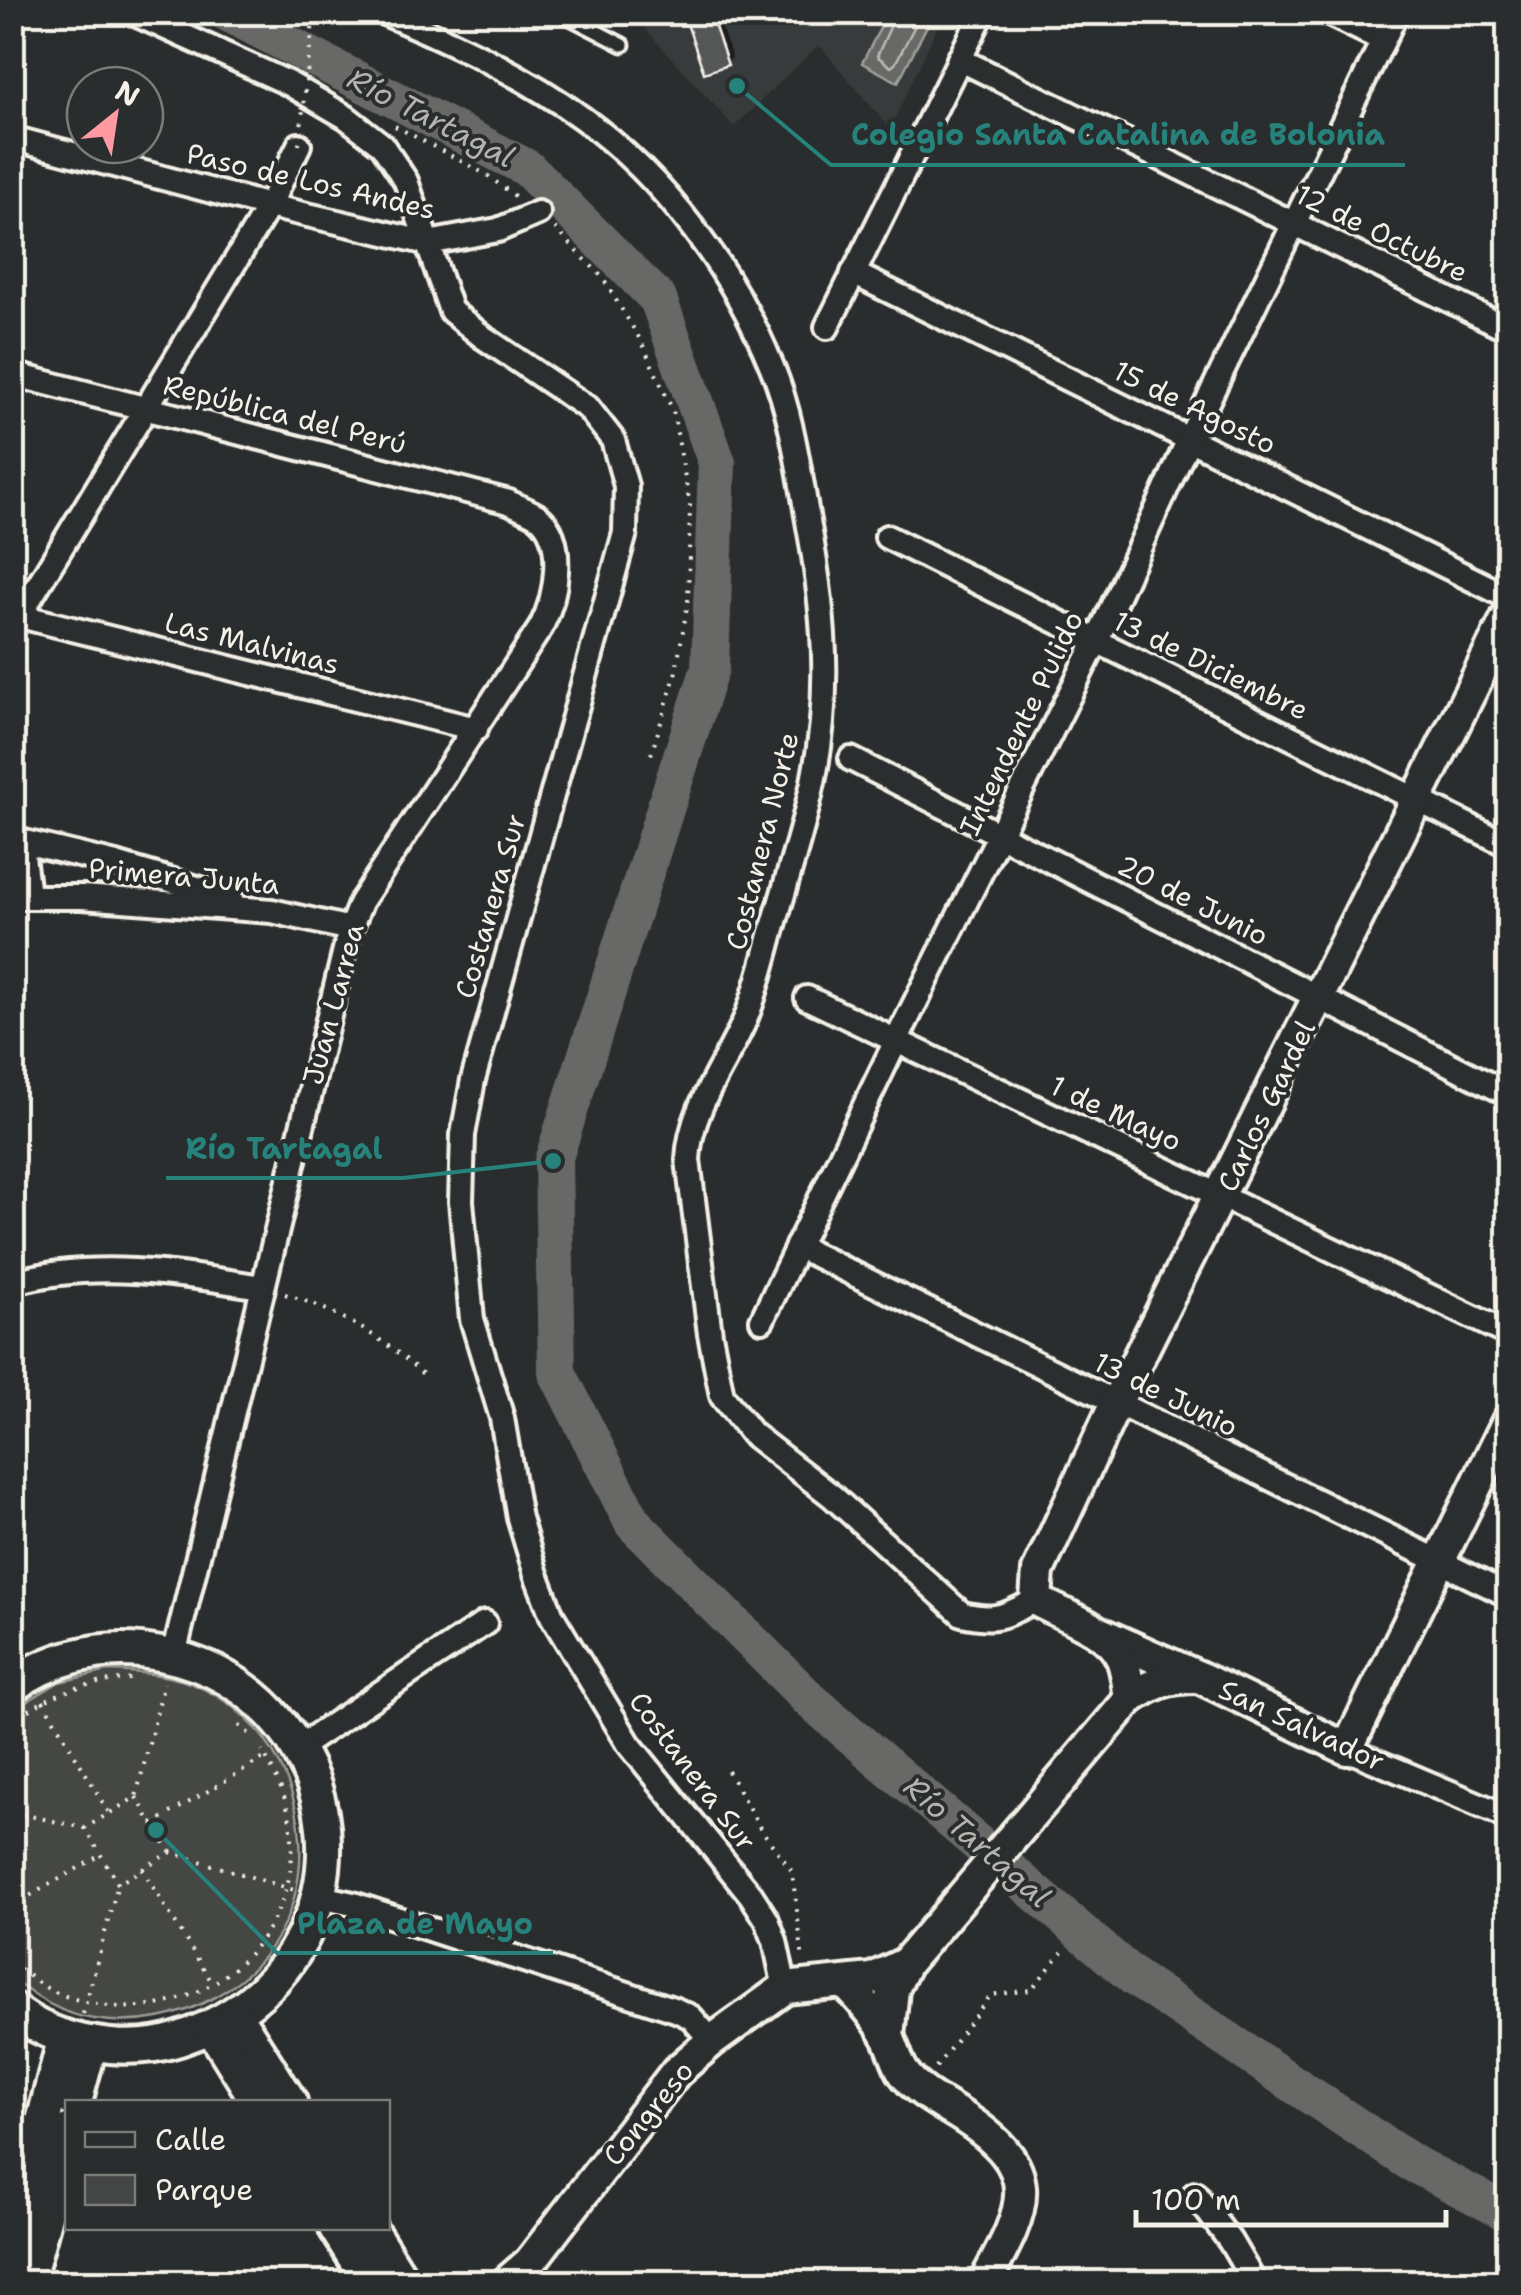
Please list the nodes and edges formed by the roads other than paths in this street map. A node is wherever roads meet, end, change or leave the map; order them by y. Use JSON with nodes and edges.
{"nodes":[{"id":1,"x":131,"y":12,"type":"edge"},
{"id":2,"x":382,"y":12,"type":"edge"},
{"id":3,"x":559,"y":12,"type":"edge"},
{"id":4,"x":983,"y":12,"type":"edge"},
{"id":5,"x":1325,"y":12,"type":"edge"},
{"id":6,"x":1396,"y":12,"type":"edge"},
{"id":7,"x":1383,"y":40,"type":"junction"},
{"id":8,"x":624,"y":45,"type":"dead end"},
{"id":9,"x":959,"y":59,"type":"junction"},
{"id":10,"x":12,"y":138,"type":"edge"},
{"id":11,"x":299,"y":146,"type":"road end"},
{"id":12,"x":270,"y":206,"type":"junction"},
{"id":13,"x":538,"y":213,"type":"road end"},
{"id":14,"x":1295,"y":224,"type":"junction"},
{"id":15,"x":428,"y":243,"type":"junction"},
{"id":16,"x":853,"y":273,"type":"junction"},
{"id":17,"x":827,"y":327,"type":"dead end"},
{"id":18,"x":1508,"y":329,"type":"edge"},
{"id":19,"x":12,"y":374,"type":"edge"},
{"id":20,"x":146,"y":410,"type":"junction"},
{"id":21,"x":1190,"y":437,"type":"junction"},
{"id":22,"x":540,"y":518,"type":"joint"},
{"id":23,"x":887,"y":537,"type":"dead end"},
{"id":24,"x":1508,"y":597,"type":"edge"},
{"id":25,"x":1508,"y":616,"type":"edge"},
{"id":26,"x":15,"y":620,"type":"edge"},
{"id":27,"x":1096,"y":642,"type":"junction"},
{"id":28,"x":476,"y":729,"type":"junction"},
{"id":29,"x":851,"y":759,"type":"dead end"},
{"id":30,"x":1416,"y":800,"type":"junction"},
{"id":31,"x":999,"y":836,"type":"junction"},
{"id":32,"x":17,"y":840,"type":"edge"},
{"id":33,"x":1508,"y":845,"type":"edge"},
{"id":34,"x":20,"y":896,"type":"edge"},
{"id":35,"x":272,"y":911,"type":"junction"},
{"id":36,"x":350,"y":929,"type":"junction"},
{"id":37,"x":807,"y":998,"type":"dead end"},
{"id":38,"x":1319,"y":998,"type":"junction"},
{"id":39,"x":896,"y":1041,"type":"junction"},
{"id":40,"x":1508,"y":1094,"type":"edge"},
{"id":41,"x":1222,"y":1196,"type":"junction"},
{"id":42,"x":796,"y":1246,"type":"junction"},
{"id":43,"x":12,"y":1283,"type":"edge"},
{"id":44,"x":261,"y":1286,"type":"junction"},
{"id":45,"x":762,"y":1320,"type":"dead end"},
{"id":46,"x":1508,"y":1334,"type":"edge"},
{"id":47,"x":1116,"y":1404,"type":"junction"},
{"id":48,"x":1508,"y":1421,"type":"edge"},
{"id":49,"x":1439,"y":1562,"type":"junction"},
{"id":50,"x":1508,"y":1596,"type":"edge"},
{"id":51,"x":1036,"y":1600,"type":"junction"},
{"id":52,"x":485,"y":1623,"type":"dead end"},
{"id":53,"x":1097,"y":1632,"type":"junction"},
{"id":54,"x":169,"y":1670,"type":"junction"},
{"id":55,"x":1201,"y":1678,"type":"junction"},
{"id":56,"x":23,"y":1679,"type":"edge"},
{"id":57,"x":1130,"y":1699,"type":"junction"},
{"id":58,"x":298,"y":1748,"type":"junction"},
{"id":59,"x":1347,"y":1750,"type":"junction"},
{"id":60,"x":1508,"y":1817,"type":"edge"},
{"id":61,"x":320,"y":1897,"type":"junction"},
{"id":62,"x":906,"y":1964,"type":"junction"},
{"id":63,"x":813,"y":1984,"type":"junction"},
{"id":64,"x":12,"y":2009,"type":"edge"},
{"id":65,"x":224,"y":2021,"type":"junction"},
{"id":66,"x":888,"y":2036,"type":"junction"},
{"id":67,"x":78,"y":2040,"type":"junction"},
{"id":68,"x":712,"y":2041,"type":"junction"},
{"id":69,"x":75,"y":2100,"type":"edge"},
{"id":70,"x":257,"y":2100,"type":"edge"},
{"id":71,"x":288,"y":2100,"type":"edge"},
{"id":72,"x":65,"y":2142,"type":"edge"},
{"id":73,"x":1195,"y":2194,"type":"dead end"},
{"id":74,"x":337,"y":2230,"type":"edge"},
{"id":75,"x":370,"y":2230,"type":"edge"},
{"id":76,"x":12,"y":2240,"type":"edge"},
{"id":77,"x":27,"y":2282,"type":"edge"},
{"id":78,"x":370,"y":2282,"type":"edge"},
{"id":79,"x":403,"y":2282,"type":"edge"},
{"id":80,"x":507,"y":2282,"type":"edge"},
{"id":81,"x":985,"y":2282,"type":"edge"},
{"id":82,"x":1254,"y":2282,"type":"edge"}],
"edges":[{"from":1,"to":15,"type":"street","name":"Costanera Sur"},
{"from":2,"to":51,"type":"street","name":"Costanera Norte"},
{"from":3,"to":8,"type":"lane"},
{"from":4,"to":9,"type":"street"},
{"from":5,"to":7,"type":"street"},
{"from":6,"to":7,"type":"street","name":"Intendente Pulido"},
{"from":7,"to":14,"type":"street","name":"Intendente Pulido"},
{"from":9,"to":14,"type":"street","name":"12 de Octubre"},
{"from":9,"to":16,"type":"street"},
{"from":10,"to":12,"type":"street","name":"Paso de Los Andes"},
{"from":11,"to":12,"type":"street"},
{"from":12,"to":15,"type":"street","name":"Paso de Los Andes"},
{"from":12,"to":20,"type":"street"},
{"from":13,"to":15,"type":"street","name":"Paso de Los Andes"},
{"from":14,"to":18,"type":"street","name":"12 de Octubre"},
{"from":14,"to":21,"type":"street","name":"Intendente Pulido"},
{"from":15,"to":63,"type":"street","name":"Costanera Sur"},
{"from":16,"to":17,"type":"street"},
{"from":16,"to":21,"type":"street","name":"15 de Agosto"},
{"from":19,"to":20,"type":"street","name":"República del Perú"},
{"from":20,"to":22,"type":"street","name":"República del Perú"},
{"from":20,"to":26,"type":"street"},
{"from":21,"to":24,"type":"street","name":"15 de Agosto"},
{"from":21,"to":27,"type":"street","name":"Intendente Pulido"},
{"from":22,"to":28,"type":"street","name":"Juan Larrea"},
{"from":23,"to":27,"type":"street","name":"13 de Diciembre"},
{"from":25,"to":30,"type":"street","name":"Carlos Gardel"},
{"from":26,"to":28,"type":"street","name":"Las Malvinas"},
{"from":27,"to":30,"type":"street","name":"13 de Diciembre"},
{"from":27,"to":31,"type":"street","name":"Intendente Pulido"},
{"from":28,"to":36,"type":"street","name":"Juan Larrea"},
{"from":29,"to":31,"type":"street","name":"20 de Junio"},
{"from":30,"to":33,"type":"street","name":"13 de Diciembre"},
{"from":30,"to":38,"type":"street","name":"Carlos Gardel"},
{"from":31,"to":38,"type":"street","name":"20 de Junio"},
{"from":31,"to":39,"type":"street","name":"Intendente Pulido"},
{"from":32,"to":34,"type":"street"},
{"from":32,"to":35,"type":"street"},
{"from":34,"to":35,"type":"street","name":"Primera Junta"},
{"from":35,"to":36,"type":"street","name":"Primera Junta"},
{"from":36,"to":44,"type":"street","name":"Juan Larrea"},
{"from":37,"to":39,"type":"street","name":"1 de Mayo"},
{"from":38,"to":40,"type":"street","name":"20 de Junio"},
{"from":38,"to":41,"type":"street","name":"Carlos Gardel"},
{"from":39,"to":41,"type":"street","name":"1 de Mayo"},
{"from":39,"to":42,"type":"street","name":"Intendente Pulido"},
{"from":41,"to":46,"type":"street","name":"1 de Mayo"},
{"from":41,"to":47,"type":"street","name":"Carlos Gardel"},
{"from":42,"to":45,"type":"street","name":"Intendente Pulido"},
{"from":42,"to":47,"type":"street","name":"13 de Junio"},
{"from":43,"to":44,"type":"street"},
{"from":44,"to":54,"type":"street","name":"Juan Larrea"},
{"from":47,"to":49,"type":"street","name":"13 de Junio"},
{"from":47,"to":51,"type":"street","name":"Carlos Gardel"},
{"from":48,"to":49,"type":"street"},
{"from":49,"to":50,"type":"street","name":"13 de Junio"},
{"from":49,"to":59,"type":"street"},
{"from":51,"to":53,"type":"street","name":"San Salvador"},
{"from":52,"to":58,"type":"street"},
{"from":53,"to":55,"type":"street","name":"San Salvador"},
{"from":53,"to":57,"type":"street"},
{"from":54,"to":56,"type":"main road"},
{"from":54,"to":58,"type":"main road"},
{"from":55,"to":57,"type":"street"},
{"from":55,"to":59,"type":"street","name":"San Salvador"},
{"from":57,"to":62,"type":"street"},
{"from":58,"to":61,"type":"main road"},
{"from":59,"to":60,"type":"street","name":"San Salvador"},
{"from":61,"to":65,"type":"main road"},
{"from":61,"to":68,"type":"street"},
{"from":62,"to":63,"type":"street"},
{"from":62,"to":66,"type":"street"},
{"from":63,"to":66,"type":"street"},
{"from":63,"to":68,"type":"street","name":"Congreso"},
{"from":64,"to":67,"type":"main road"},
{"from":65,"to":67,"type":"main road"},
{"from":65,"to":70,"type":"main road"},
{"from":65,"to":71,"type":"main road"},
{"from":66,"to":81,"type":"street"},
{"from":67,"to":69,"type":"main road"},
{"from":67,"to":76,"type":"main road"},
{"from":68,"to":80,"type":"street","name":"Congreso"},
{"from":72,"to":77,"type":"main road"},
{"from":73,"to":82,"type":"street"},
{"from":74,"to":78,"type":"main road"},
{"from":75,"to":79,"type":"main road"}]}
